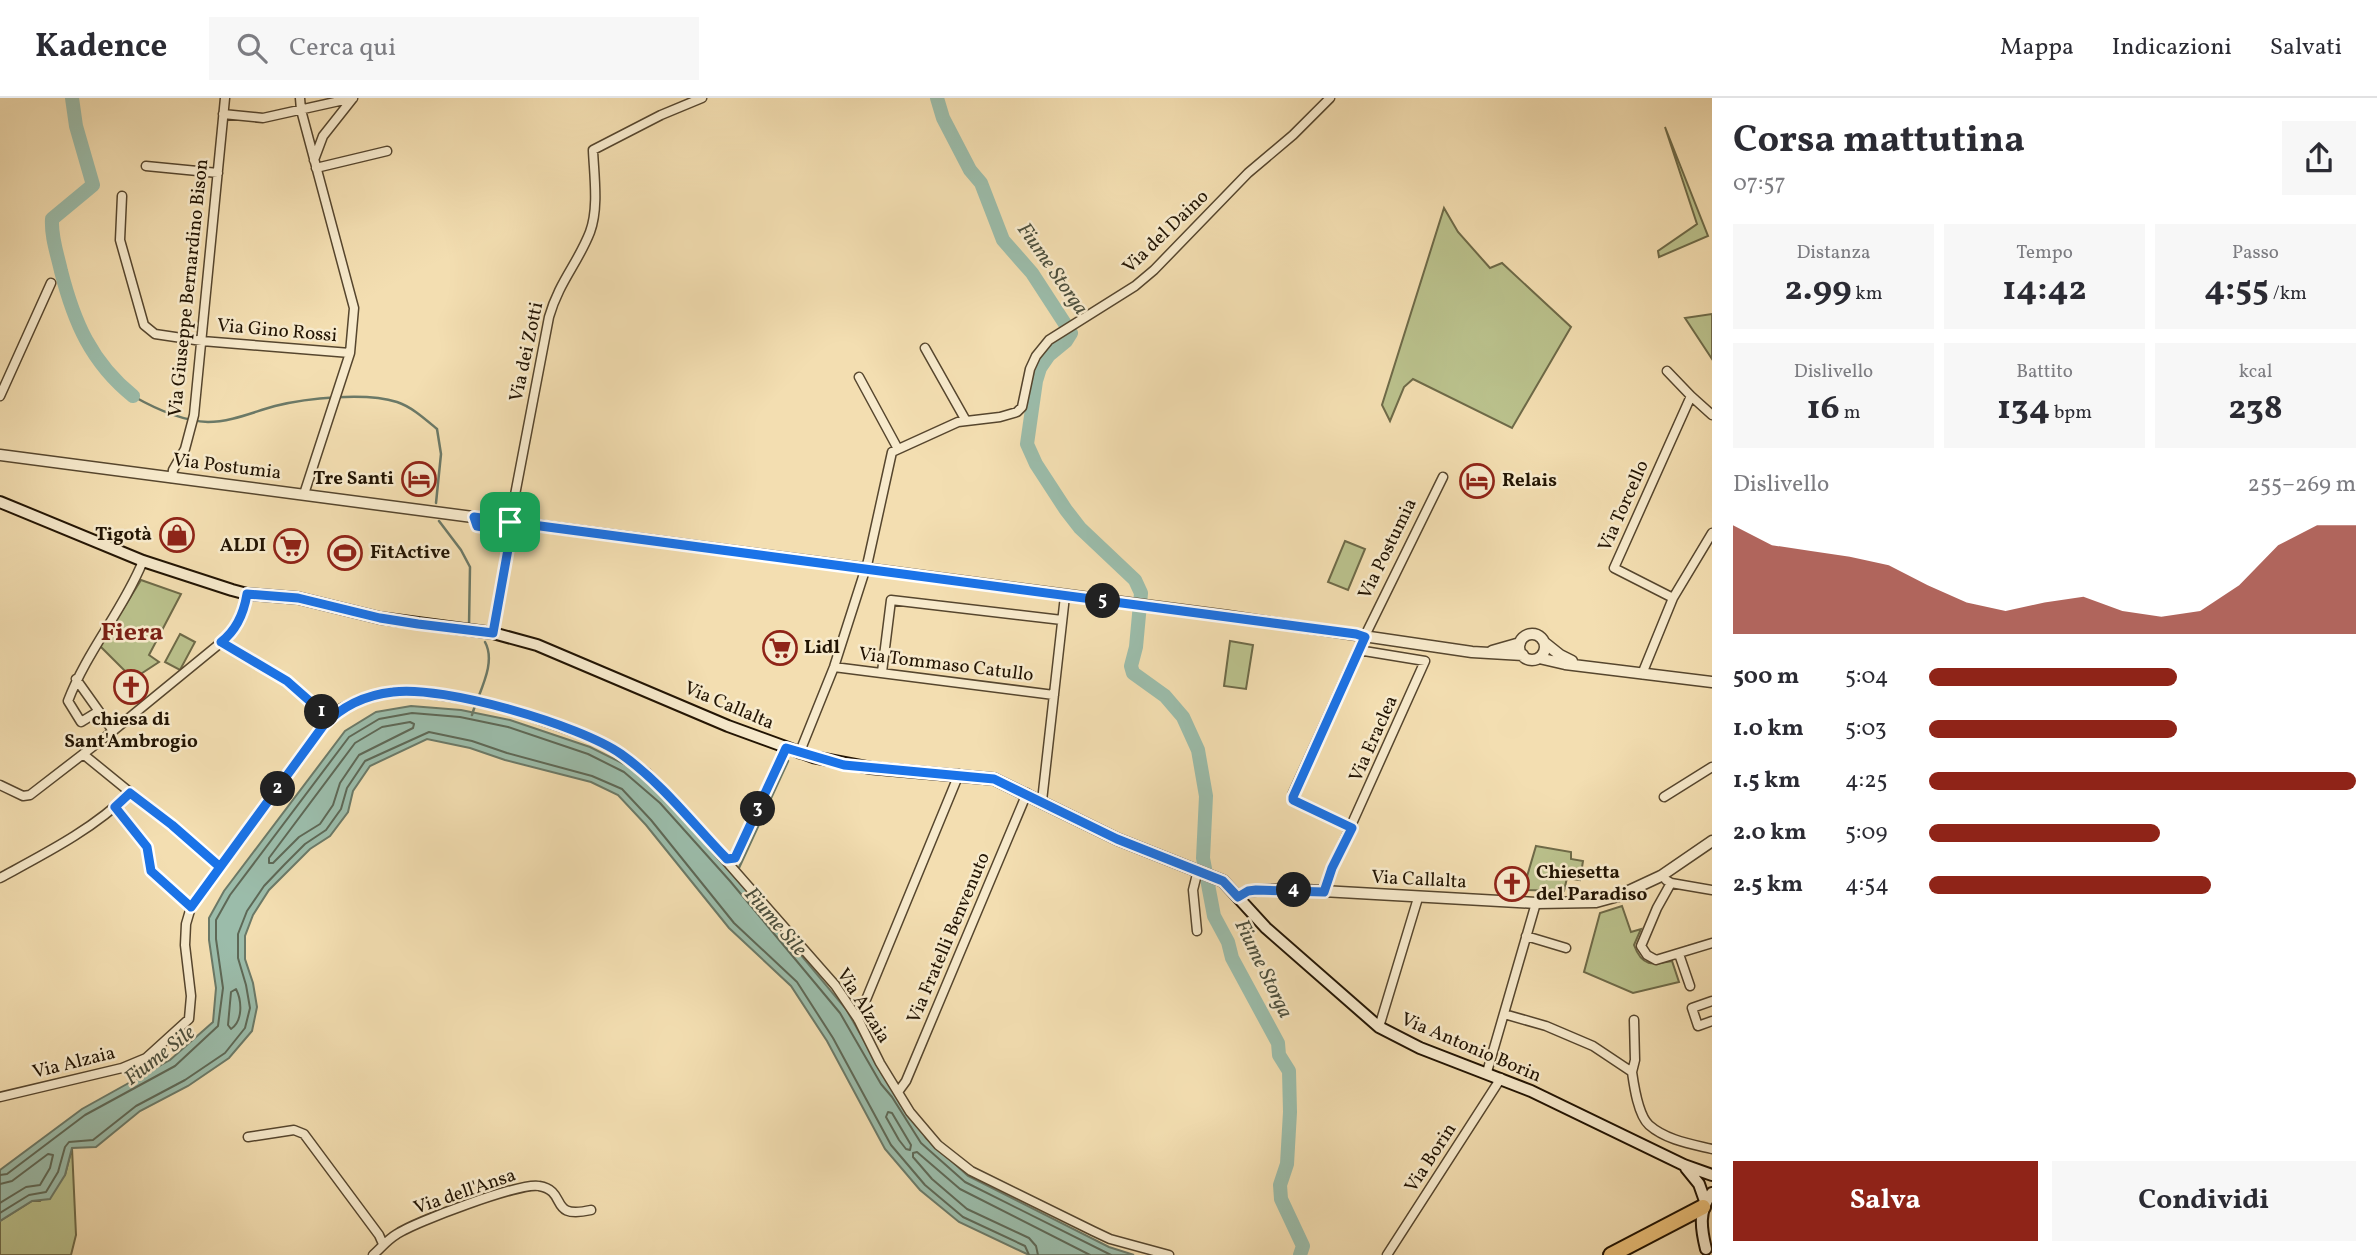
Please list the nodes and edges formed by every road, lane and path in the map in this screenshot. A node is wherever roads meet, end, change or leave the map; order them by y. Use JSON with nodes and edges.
{"nodes":[{"id":1,"x":225,"y":98,"type":"edge"},
{"id":2,"x":300,"y":98,"type":"edge"},
{"id":3,"x":702,"y":98,"type":"edge"},
{"id":4,"x":1330,"y":98,"type":"edge"},
{"id":5,"x":301,"y":110,"type":"junction"},
{"id":6,"x":223,"y":114,"type":"junction"},
{"id":7,"x":387,"y":151,"type":"dead end"},
{"id":8,"x":315,"y":164,"type":"junction"},
{"id":9,"x":146,"y":166,"type":"dead end"},
{"id":10,"x":218,"y":173,"type":"junction"},
{"id":11,"x":122,"y":196,"type":"dead end"},
{"id":12,"x":51,"y":283,"type":"dead end"},
{"id":13,"x":202,"y":341,"type":"junction"},
{"id":14,"x":925,"y":348,"type":"dead end"},
{"id":15,"x":350,"y":353,"type":"junction"},
{"id":16,"x":1667,"y":371,"type":"dead end"},
{"id":17,"x":859,"y":377,"type":"dead end"},
{"id":18,"x":0,"y":396,"type":"edge"},
{"id":19,"x":1691,"y":396,"type":"junction"},
{"id":20,"x":1712,"y":415,"type":"edge"},
{"id":21,"x":965,"y":419,"type":"junction"},
{"id":22,"x":0,"y":455,"type":"edge"},
{"id":23,"x":893,"y":456,"type":"junction"},
{"id":24,"x":1443,"y":477,"type":"dead end"},
{"id":25,"x":172,"y":478,"type":"junction"},
{"id":26,"x":304,"y":494,"type":"junction"},
{"id":27,"x":0,"y":502,"type":"edge"},
{"id":28,"x":474,"y":517,"type":"junction"},
{"id":29,"x":510,"y":522,"type":"junction"},
{"id":30,"x":1712,"y":533,"type":"edge"},
{"id":31,"x":143,"y":561,"type":"junction"},
{"id":32,"x":864,"y":569,"type":"junction"},
{"id":33,"x":247,"y":594,"type":"junction"},
{"id":34,"x":1065,"y":596,"type":"junction"},
{"id":35,"x":1673,"y":598,"type":"junction"},
{"id":36,"x":1062,"y":620,"type":"junction"},
{"id":37,"x":493,"y":633,"type":"junction"},
{"id":38,"x":1365,"y":637,"type":"junction"},
{"id":39,"x":221,"y":642,"type":"junction"},
{"id":40,"x":1520,"y":643,"type":"junction"},
{"id":41,"x":1545,"y":643,"type":"junction"},
{"id":42,"x":1359,"y":650,"type":"junction"},
{"id":43,"x":1485,"y":653,"type":"junction"},
{"id":44,"x":1523,"y":656,"type":"junction"},
{"id":45,"x":1539,"y":658,"type":"junction"},
{"id":46,"x":1582,"y":666,"type":"junction"},
{"id":47,"x":834,"y":667,"type":"junction"},
{"id":48,"x":882,"y":672,"type":"junction"},
{"id":49,"x":1642,"y":674,"type":"junction"},
{"id":50,"x":76,"y":679,"type":"junction"},
{"id":51,"x":1712,"y":682,"type":"edge"},
{"id":52,"x":1054,"y":695,"type":"junction"},
{"id":53,"x":99,"y":712,"type":"junction"},
{"id":54,"x":330,"y":719,"type":"junction"},
{"id":55,"x":113,"y":731,"type":"junction"},
{"id":56,"x":786,"y":748,"type":"junction"},
{"id":57,"x":83,"y":754,"type":"junction"},
{"id":58,"x":799,"y":754,"type":"junction"},
{"id":59,"x":1712,"y":767,"type":"edge"},
{"id":60,"x":959,"y":774,"type":"junction"},
{"id":61,"x":0,"y":785,"type":"edge"},
{"id":62,"x":130,"y":793,"type":"junction"},
{"id":63,"x":1027,"y":793,"type":"junction"},
{"id":64,"x":1664,"y":797,"type":"dead end"},
{"id":65,"x":1042,"y":801,"type":"junction"},
{"id":66,"x":115,"y":807,"type":"junction"},
{"id":67,"x":1352,"y":828,"type":"junction"},
{"id":68,"x":1712,"y":841,"type":"edge"},
{"id":69,"x":727,"y":859,"type":"junction"},
{"id":70,"x":220,"y":867,"type":"junction"},
{"id":71,"x":1198,"y":871,"type":"junction"},
{"id":72,"x":1661,"y":876,"type":"junction"},
{"id":73,"x":0,"y":878,"type":"edge"},
{"id":74,"x":1671,"y":883,"type":"junction"},
{"id":75,"x":1712,"y":890,"type":"edge"},
{"id":76,"x":1324,"y":892,"type":"junction"},
{"id":77,"x":1238,"y":897,"type":"junction"},
{"id":78,"x":1418,"y":898,"type":"junction"},
{"id":79,"x":1536,"y":903,"type":"junction"},
{"id":80,"x":191,"y":907,"type":"junction"},
{"id":81,"x":1197,"y":931,"type":"dead end"},
{"id":82,"x":1526,"y":936,"type":"junction"},
{"id":83,"x":1712,"y":943,"type":"edge"},
{"id":84,"x":1566,"y":948,"type":"dead end"},
{"id":85,"x":1679,"y":954,"type":"junction"},
{"id":86,"x":1690,"y":986,"type":"dead end"},
{"id":87,"x":1712,"y":1001,"type":"edge"},
{"id":88,"x":1504,"y":1014,"type":"junction"},
{"id":89,"x":858,"y":1019,"type":"junction"},
{"id":90,"x":1634,"y":1020,"type":"dead end"},
{"id":91,"x":1712,"y":1021,"type":"edge"},
{"id":92,"x":1379,"y":1027,"type":"junction"},
{"id":93,"x":1487,"y":1072,"type":"junction"},
{"id":94,"x":1632,"y":1072,"type":"junction"},
{"id":95,"x":1501,"y":1078,"type":"junction"},
{"id":96,"x":898,"y":1092,"type":"junction"},
{"id":97,"x":0,"y":1097,"type":"edge"},
{"id":98,"x":248,"y":1137,"type":"dead end"},
{"id":99,"x":1712,"y":1149,"type":"edge"},
{"id":100,"x":1684,"y":1166,"type":"junction"},
{"id":101,"x":1712,"y":1175,"type":"edge"},
{"id":102,"x":1707,"y":1200,"type":"edge"},
{"id":103,"x":591,"y":1210,"type":"dead end"},
{"id":104,"x":383,"y":1244,"type":"junction"},
{"id":105,"x":1706,"y":1249,"type":"dead end"},
{"id":106,"x":373,"y":1255,"type":"edge"},
{"id":107,"x":1169,"y":1255,"type":"edge"},
{"id":108,"x":1387,"y":1255,"type":"edge"},
{"id":109,"x":1611,"y":1255,"type":"edge"}],
"edges":[{"from":1,"to":6,"type":"street","name":"Via Giuseppe Bernardino Bison"},
{"from":2,"to":5,"type":"street"},
{"from":3,"to":29,"type":"street","name":"Via dei Zotti"},
{"from":4,"to":21,"type":"street","name":"Via del Daino"},
{"from":5,"to":6,"type":"street"},
{"from":5,"to":8,"type":"street"},
{"from":5,"to":8,"type":"street"},
{"from":6,"to":10,"type":"street","name":"Via Giuseppe Bernardino Bison"},
{"from":7,"to":8,"type":"street"},
{"from":8,"to":15,"type":"street"},
{"from":9,"to":10,"type":"street"},
{"from":10,"to":13,"type":"street","name":"Via Giuseppe Bernardino Bison"},
{"from":11,"to":13,"type":"street","name":"Via Gino Rossi"},
{"from":12,"to":18,"type":"street"},
{"from":13,"to":15,"type":"street","name":"Via Gino Rossi"},
{"from":13,"to":25,"type":"street","name":"Via Giuseppe Bernardino Bison"},
{"from":14,"to":21,"type":"street"},
{"from":15,"to":26,"type":"street"},
{"from":16,"to":19,"type":"street"},
{"from":17,"to":23,"type":"street"},
{"from":19,"to":20,"type":"street"},
{"from":19,"to":35,"type":"street","name":"Via Torcello"},
{"from":21,"to":23,"type":"street","name":"Via del Daino"},
{"from":22,"to":25,"type":"street","name":"Via Postumia"},
{"from":23,"to":32,"type":"street"},
{"from":24,"to":38,"type":"street","name":"Via Postumia"},
{"from":25,"to":26,"type":"street","name":"Via Postumia"},
{"from":26,"to":28,"type":"street","name":"Via Postumia"},
{"from":27,"to":31,"type":"main road","name":"Via Callalta"},
{"from":28,"to":29,"type":"street","name":"Via Postumia"},
{"from":28,"to":37,"type":"street"},
{"from":29,"to":32,"type":"street","name":"Via Postumia"},
{"from":30,"to":35,"type":"street"},
{"from":31,"to":33,"type":"main road","name":"Via Callalta"},
{"from":31,"to":50,"type":"street"},
{"from":32,"to":34,"type":"street","name":"Via Postumia"},
{"from":32,"to":47,"type":"street"},
{"from":33,"to":37,"type":"main road","name":"Via Callalta"},
{"from":33,"to":39,"type":"street"},
{"from":34,"to":36,"type":"street"},
{"from":34,"to":38,"type":"street","name":"Via Postumia"},
{"from":35,"to":49,"type":"street"},
{"from":36,"to":48,"type":"street"},
{"from":36,"to":52,"type":"street"},
{"from":37,"to":56,"type":"main road","name":"Via Callalta"},
{"from":38,"to":42,"type":"street"},
{"from":38,"to":43,"type":"street","name":"Via Postumia"},
{"from":39,"to":54,"type":"street"},
{"from":39,"to":55,"type":"street"},
{"from":40,"to":41,"type":"street","name":"Via Postumia"},
{"from":40,"to":43,"type":"street","name":"Via Postumia"},
{"from":40,"to":44,"type":"street"},
{"from":41,"to":45,"type":"street"},
{"from":41,"to":46,"type":"street","name":"Via Postumia"},
{"from":42,"to":67,"type":"street"},
{"from":42,"to":67,"type":"street","name":"Via Eraclea"},
{"from":43,"to":44,"type":"street","name":"Via Postumia"},
{"from":44,"to":45,"type":"street","name":"Via Postumia"},
{"from":45,"to":46,"type":"street","name":"Via Postumia"},
{"from":46,"to":49,"type":"street","name":"Via Postumia"},
{"from":47,"to":48,"type":"street","name":"Via Tommaso Catullo"},
{"from":47,"to":58,"type":"street"},
{"from":48,"to":52,"type":"street","name":"Via Tommaso Catullo"},
{"from":49,"to":51,"type":"street","name":"Via Postumia"},
{"from":50,"to":53,"type":"street"},
{"from":50,"to":53,"type":"street"},
{"from":52,"to":65,"type":"street"},
{"from":53,"to":55,"type":"street"},
{"from":54,"to":69,"type":"street","name":"Via Alzaia"},
{"from":54,"to":70,"type":"street","name":"Via Alzaia"},
{"from":55,"to":57,"type":"street"},
{"from":56,"to":58,"type":"main road","name":"Via Callalta"},
{"from":56,"to":69,"type":"street"},
{"from":57,"to":61,"type":"street"},
{"from":57,"to":62,"type":"street"},
{"from":58,"to":60,"type":"main road","name":"Via Callalta"},
{"from":59,"to":64,"type":"street"},
{"from":60,"to":63,"type":"main road","name":"Via Callalta"},
{"from":60,"to":89,"type":"street"},
{"from":62,"to":66,"type":"street"},
{"from":62,"to":70,"type":"street"},
{"from":63,"to":65,"type":"main road","name":"Via Callalta"},
{"from":63,"to":96,"type":"street","name":"Via Fratelli Benvenuto"},
{"from":65,"to":71,"type":"main road","name":"Via Callalta"},
{"from":66,"to":73,"type":"street"},
{"from":66,"to":80,"type":"street"},
{"from":67,"to":76,"type":"street","name":"Via Eraclea"},
{"from":68,"to":72,"type":"street","name":"Via Callalta"},
{"from":69,"to":89,"type":"street","name":"Via Alzaia"},
{"from":70,"to":80,"type":"street","name":"Via Alzaia"},
{"from":71,"to":77,"type":"main road","name":"Via Callalta"},
{"from":71,"to":81,"type":"street"},
{"from":72,"to":74,"type":"street"},
{"from":72,"to":79,"type":"street","name":"Via Callalta"},
{"from":74,"to":75,"type":"street"},
{"from":74,"to":85,"type":"street"},
{"from":76,"to":77,"type":"street","name":"Via Callalta"},
{"from":76,"to":78,"type":"street","name":"Via Callalta"},
{"from":77,"to":92,"type":"main road","name":"Via Antonio Borin"},
{"from":78,"to":79,"type":"street","name":"Via Callalta"},
{"from":78,"to":92,"type":"street"},
{"from":79,"to":82,"type":"street"},
{"from":80,"to":97,"type":"street","name":"Via Alzaia"},
{"from":82,"to":84,"type":"street"},
{"from":82,"to":88,"type":"street"},
{"from":83,"to":85,"type":"street"},
{"from":85,"to":86,"type":"street"},
{"from":87,"to":91,"type":"street"},
{"from":88,"to":93,"type":"street"},
{"from":88,"to":94,"type":"street"},
{"from":89,"to":96,"type":"street","name":"Via Alzaia"},
{"from":90,"to":94,"type":"street"},
{"from":92,"to":93,"type":"main road","name":"Via Antonio Borin"},
{"from":93,"to":95,"type":"main road","name":"Via Antonio Borin"},
{"from":94,"to":99,"type":"street"},
{"from":95,"to":100,"type":"main road","name":"Via Antonio Borin"},
{"from":95,"to":108,"type":"street","name":"Via Borin"},
{"from":96,"to":107,"type":"street","name":"Via Alzaia"},
{"from":98,"to":104,"type":"street"},
{"from":100,"to":101,"type":"main road","name":"Via Antonio Borin"},
{"from":100,"to":102,"type":"main road"},
{"from":102,"to":105,"type":"main road"},
{"from":102,"to":109,"type":"highway"},
{"from":103,"to":104,"type":"street","name":"Via dell'Ansa"},
{"from":104,"to":106,"type":"street","name":"Via dell'Ansa"}]}
